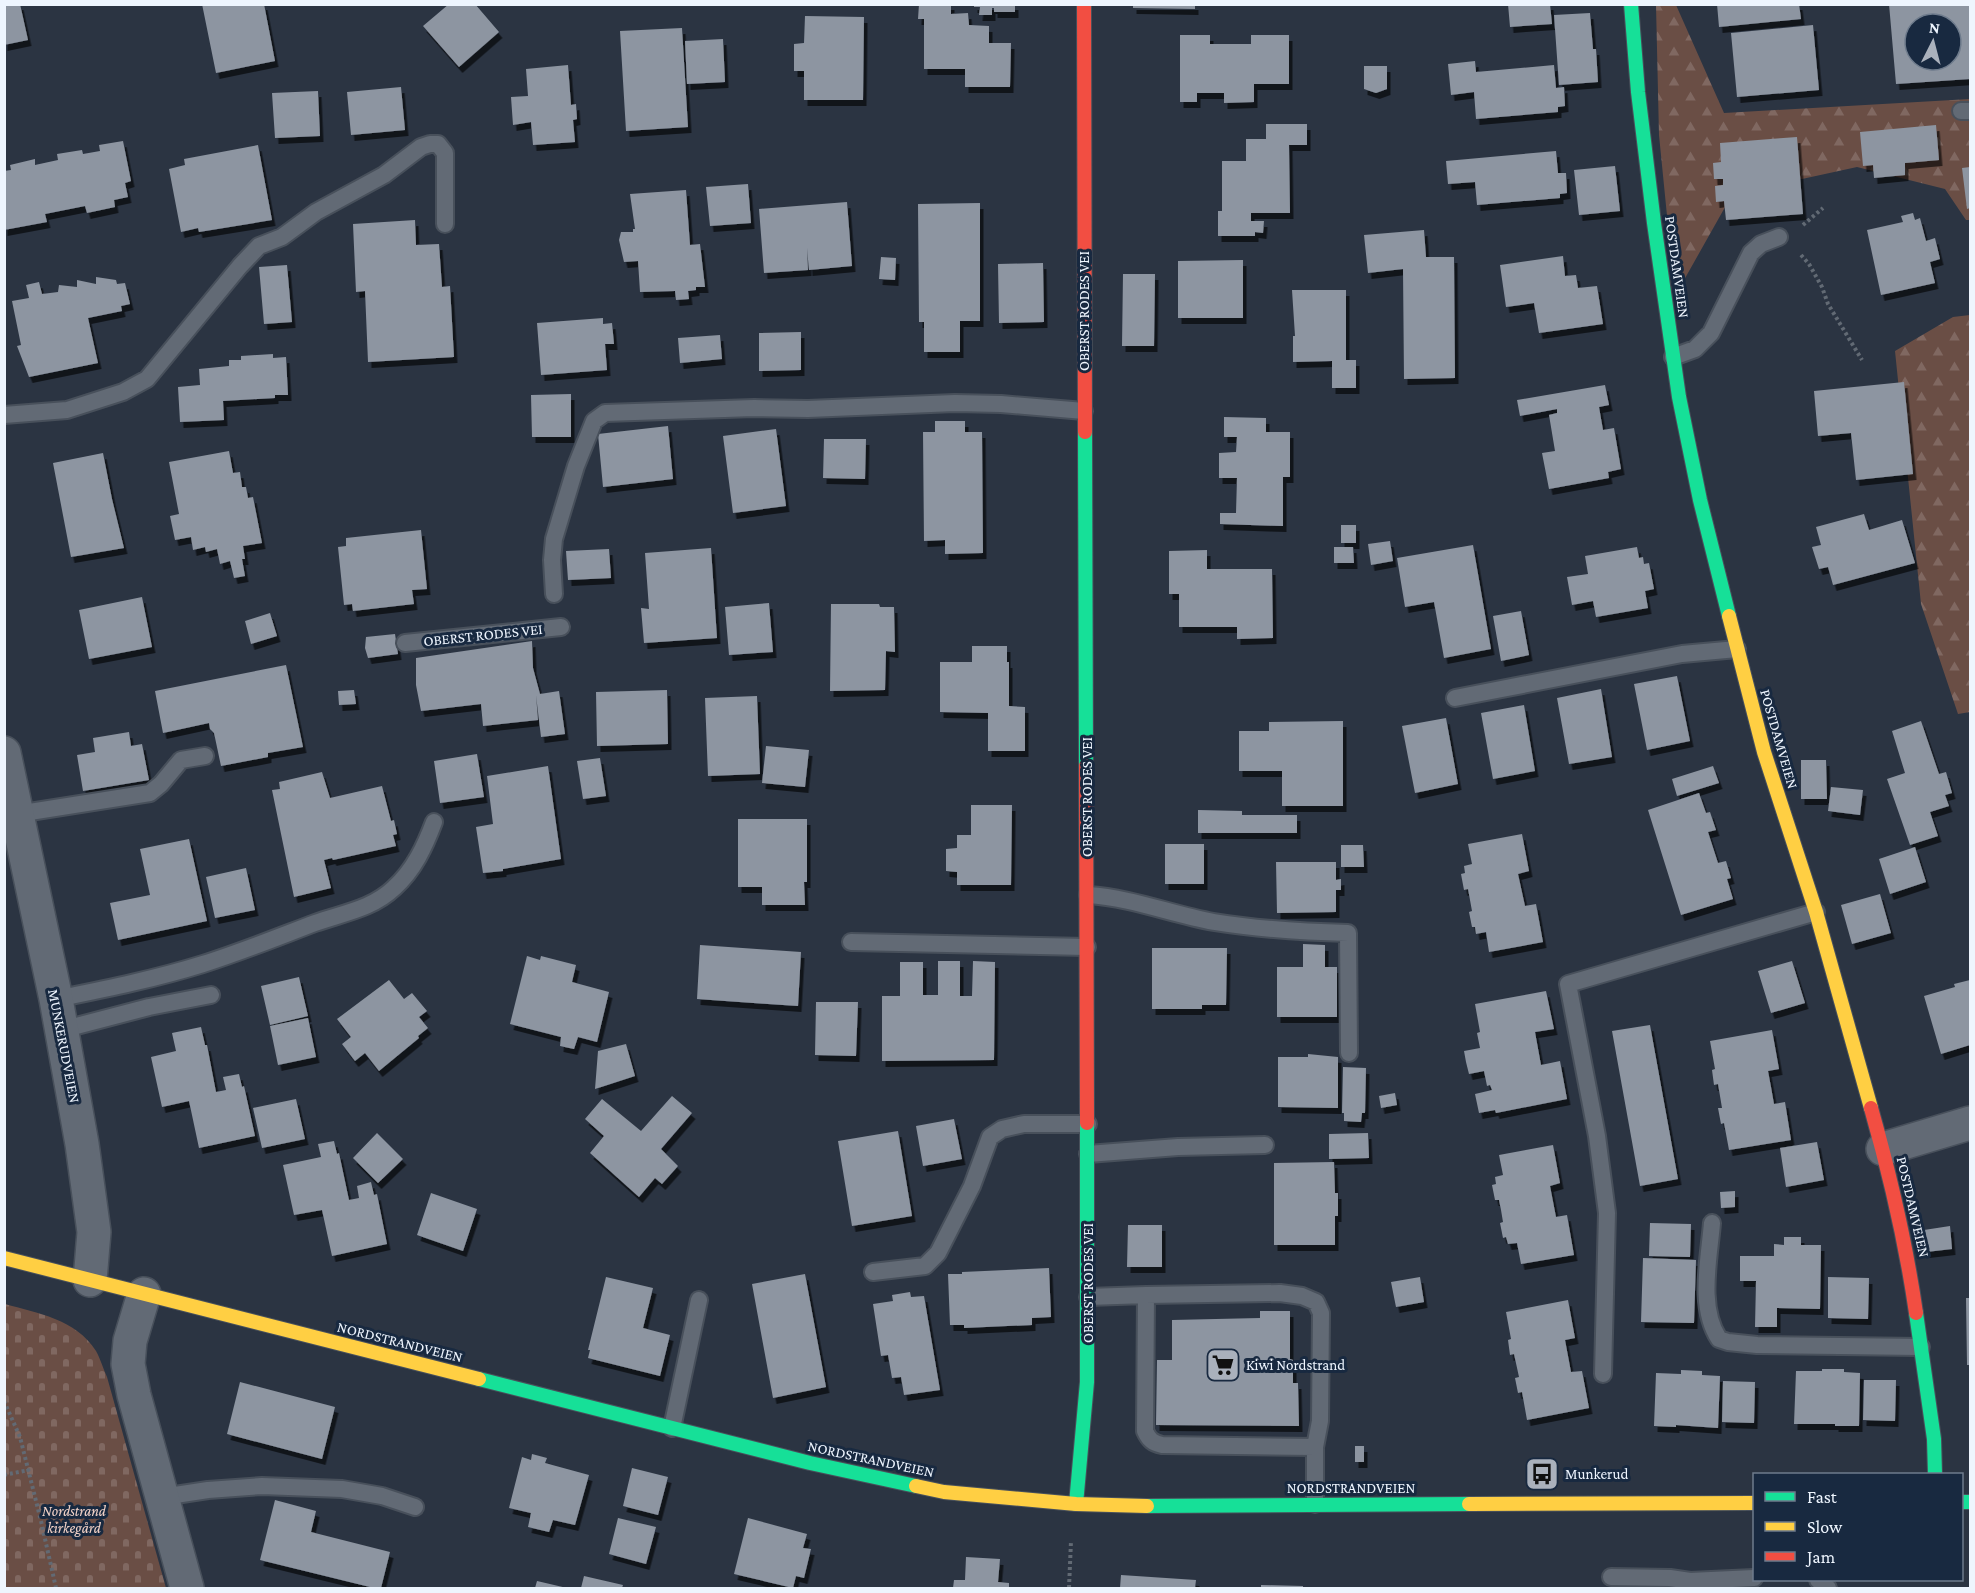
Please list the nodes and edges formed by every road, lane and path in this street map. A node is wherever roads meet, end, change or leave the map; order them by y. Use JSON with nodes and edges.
{"nodes":[{"id":1,"x":1084,"y":4,"type":"edge"},
{"id":2,"x":1631,"y":4,"type":"edge"},
{"id":3,"x":1823,"y":208,"type":"dead end"},
{"id":4,"x":445,"y":224,"type":"dead end"},
{"id":5,"x":1799,"y":228,"type":"dead end"},
{"id":6,"x":1779,"y":237,"type":"joint"},
{"id":7,"x":1673,"y":357,"type":"junction"},
{"id":8,"x":1862,"y":360,"type":"dead end"},
{"id":9,"x":1084,"y":411,"type":"junction"},
{"id":10,"x":4,"y":415,"type":"edge"},
{"id":11,"x":554,"y":594,"type":"dead end"},
{"id":12,"x":561,"y":627,"type":"dead end"},
{"id":13,"x":405,"y":643,"type":"dead end"},
{"id":14,"x":1737,"y":649,"type":"junction"},
{"id":15,"x":1455,"y":698,"type":"dead end"},
{"id":16,"x":4,"y":753,"type":"edge"},
{"id":17,"x":206,"y":756,"type":"dead end"},
{"id":18,"x":11,"y":796,"type":"edge"},
{"id":19,"x":434,"y":822,"type":"dead end"},
{"id":20,"x":1088,"y":895,"type":"junction"},
{"id":21,"x":1816,"y":912,"type":"junction"},
{"id":22,"x":851,"y":942,"type":"dead end"},
{"id":23,"x":1087,"y":947,"type":"junction"},
{"id":24,"x":211,"y":995,"type":"dead end"},
{"id":25,"x":58,"y":1014,"type":"junction"},
{"id":26,"x":1349,"y":1053,"type":"dead end"},
{"id":27,"x":1971,"y":1123,"type":"edge"},
{"id":28,"x":1088,"y":1124,"type":"junction"},
{"id":29,"x":1265,"y":1144,"type":"dead end"},
{"id":30,"x":1883,"y":1149,"type":"junction"},
{"id":31,"x":1088,"y":1154,"type":"junction"},
{"id":32,"x":1712,"y":1223,"type":"dead end"},
{"id":33,"x":4,"y":1258,"type":"edge"},
{"id":34,"x":873,"y":1272,"type":"dead end"},
{"id":35,"x":90,"y":1280,"type":"junction"},
{"id":36,"x":144,"y":1294,"type":"junction"},
{"id":37,"x":1146,"y":1295,"type":"junction"},
{"id":38,"x":1088,"y":1297,"type":"junction"},
{"id":39,"x":699,"y":1300,"type":"dead end"},
{"id":40,"x":1920,"y":1347,"type":"junction"},
{"id":41,"x":1604,"y":1374,"type":"dead end"},
{"id":42,"x":4,"y":1401,"type":"edge"},
{"id":43,"x":672,"y":1428,"type":"junction"},
{"id":44,"x":1315,"y":1447,"type":"junction"},
{"id":45,"x":29,"y":1470,"type":"junction"},
{"id":46,"x":1935,"y":1473,"type":"edge"},
{"id":47,"x":4,"y":1476,"type":"edge"},
{"id":48,"x":162,"y":1497,"type":"junction"},
{"id":49,"x":1753,"y":1503,"type":"edge"},
{"id":50,"x":1076,"y":1504,"type":"junction"},
{"id":51,"x":1315,"y":1504,"type":"junction"},
{"id":52,"x":415,"y":1507,"type":"dead end"},
{"id":53,"x":1611,"y":1577,"type":"dead end"},
{"id":54,"x":1753,"y":1578,"type":"edge"},
{"id":55,"x":1690,"y":1585,"type":"edge"},
{"id":56,"x":56,"y":1588,"type":"edge"},
{"id":57,"x":187,"y":1588,"type":"edge"},
{"id":58,"x":1069,"y":1588,"type":"edge"}],
"edges":[{"from":1,"to":9,"type":"street","name":"OBERST RODES VEI"},
{"from":2,"to":7,"type":"street","name":"POSTDAMVEIEN"},
{"from":3,"to":5,"type":"path"},
{"from":4,"to":10,"type":"lane"},
{"from":6,"to":7,"type":"lane"},
{"from":6,"to":8,"type":"path"},
{"from":7,"to":14,"type":"street","name":"POSTDAMVEIEN"},
{"from":9,"to":11,"type":"lane"},
{"from":9,"to":20,"type":"street","name":"OBERST RODES VEI"},
{"from":12,"to":13,"type":"lane","name":"OBERST RODES VEI"},
{"from":14,"to":15,"type":"lane"},
{"from":14,"to":21,"type":"street","name":"POSTDAMVEIEN"},
{"from":16,"to":18,"type":"street","name":"MUNKERUDVEIEN"},
{"from":17,"to":18,"type":"lane"},
{"from":18,"to":25,"type":"street","name":"MUNKERUDVEIEN"},
{"from":19,"to":25,"type":"lane"},
{"from":20,"to":23,"type":"street","name":"OBERST RODES VEI"},
{"from":20,"to":26,"type":"lane"},
{"from":21,"to":30,"type":"street","name":"POSTDAMVEIEN"},
{"from":21,"to":41,"type":"lane"},
{"from":22,"to":23,"type":"lane"},
{"from":23,"to":28,"type":"street","name":"OBERST RODES VEI"},
{"from":24,"to":25,"type":"lane"},
{"from":25,"to":35,"type":"street","name":"MUNKERUDVEIEN"},
{"from":27,"to":30,"type":"street"},
{"from":28,"to":31,"type":"street","name":"OBERST RODES VEI"},
{"from":28,"to":34,"type":"lane"},
{"from":29,"to":31,"type":"lane"},
{"from":30,"to":40,"type":"street","name":"POSTDAMVEIEN"},
{"from":31,"to":38,"type":"street","name":"OBERST RODES VEI"},
{"from":32,"to":40,"type":"lane"},
{"from":33,"to":35,"type":"street","name":"NORDSTRANDVEIEN"},
{"from":35,"to":36,"type":"street","name":"NORDSTRANDVEIEN"},
{"from":36,"to":43,"type":"street","name":"NORDSTRANDVEIEN"},
{"from":36,"to":48,"type":"street"},
{"from":37,"to":38,"type":"lane"},
{"from":37,"to":44,"type":"lane"},
{"from":37,"to":44,"type":"lane"},
{"from":38,"to":50,"type":"street","name":"OBERST RODES VEI"},
{"from":39,"to":43,"type":"lane"},
{"from":40,"to":46,"type":"street","name":"POSTDAMVEIEN"},
{"from":42,"to":45,"type":"path"},
{"from":43,"to":50,"type":"street","name":"NORDSTRANDVEIEN"},
{"from":44,"to":51,"type":"lane"},
{"from":45,"to":47,"type":"path"},
{"from":45,"to":56,"type":"path"},
{"from":48,"to":52,"type":"lane"},
{"from":48,"to":57,"type":"street"},
{"from":49,"to":51,"type":"street","name":"NORDSTRANDVEIEN"},
{"from":50,"to":51,"type":"street","name":"NORDSTRANDVEIEN"},
{"from":50,"to":58,"type":"path"},
{"from":53,"to":55,"type":"lane"},
{"from":54,"to":55,"type":"lane"}]}
